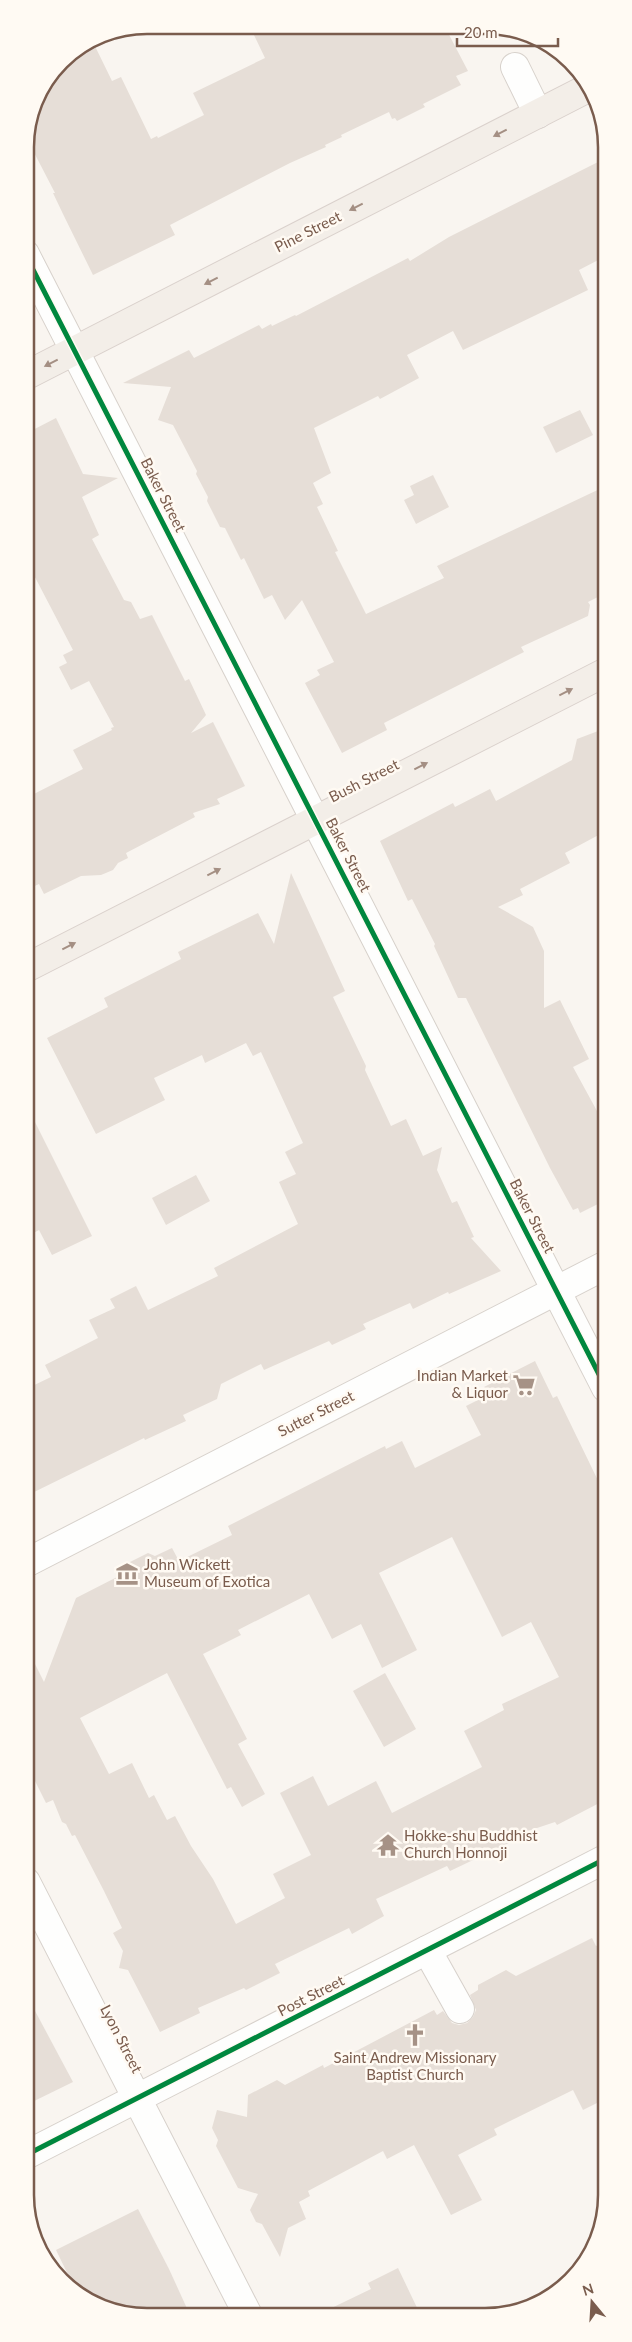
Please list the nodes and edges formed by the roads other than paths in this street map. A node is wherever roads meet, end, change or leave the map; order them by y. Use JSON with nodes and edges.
{"nodes":[{"id":1,"x":515,"y":67,"type":"dead end"},
{"id":2,"x":583,"y":91,"type":"edge"},
{"id":3,"x":538,"y":114,"type":"junction"},
{"id":4,"x":34,"y":271,"type":"edge"},
{"id":5,"x":75,"y":351,"type":"junction"},
{"id":6,"x":34,"y":372,"type":"edge"},
{"id":7,"x":598,"y":676,"type":"edge"},
{"id":8,"x":315,"y":820,"type":"junction"},
{"id":9,"x":34,"y":964,"type":"edge"},
{"id":10,"x":598,"y":1269,"type":"edge"},
{"id":11,"x":556,"y":1291,"type":"junction"},
{"id":12,"x":598,"y":1372,"type":"edge"},
{"id":13,"x":34,"y":1559,"type":"edge"},
{"id":14,"x":598,"y":1863,"type":"edge"},
{"id":15,"x":34,"y":1898,"type":"edge"},
{"id":16,"x":427,"y":1950,"type":"junction"},
{"id":17,"x":460,"y":2009,"type":"dead end"},
{"id":18,"x":137,"y":2099,"type":"junction"},
{"id":19,"x":34,"y":2151,"type":"edge"},
{"id":20,"x":244,"y":2308,"type":"edge"}],
"edges":[{"from":1,"to":3,"type":"street"},
{"from":2,"to":3,"type":"main road","name":"Pine Street"},
{"from":3,"to":5,"type":"main road","name":"Pine Street","one_way":true},
{"from":4,"to":5,"type":"street","name":"Baker Street"},
{"from":5,"to":6,"type":"main road","name":"Pine Street","one_way":true},
{"from":5,"to":8,"type":"street","name":"Baker Street"},
{"from":8,"to":7,"type":"main road","name":"Bush Street","one_way":true},
{"from":9,"to":8,"type":"main road","name":"Bush Street","one_way":true},
{"from":8,"to":11,"type":"street","name":"Baker Street"},
{"from":10,"to":11,"type":"street","name":"Sutter Street"},
{"from":11,"to":12,"type":"street","name":"Baker Street"},
{"from":11,"to":13,"type":"street","name":"Sutter Street"},
{"from":14,"to":16,"type":"street","name":"Post Street"},
{"from":15,"to":18,"type":"street","name":"Lyon Street"},
{"from":16,"to":17,"type":"street"},
{"from":16,"to":18,"type":"street","name":"Post Street"},
{"from":18,"to":19,"type":"street","name":"Post Street"},
{"from":18,"to":20,"type":"street","name":"Lyon Street"}]}
